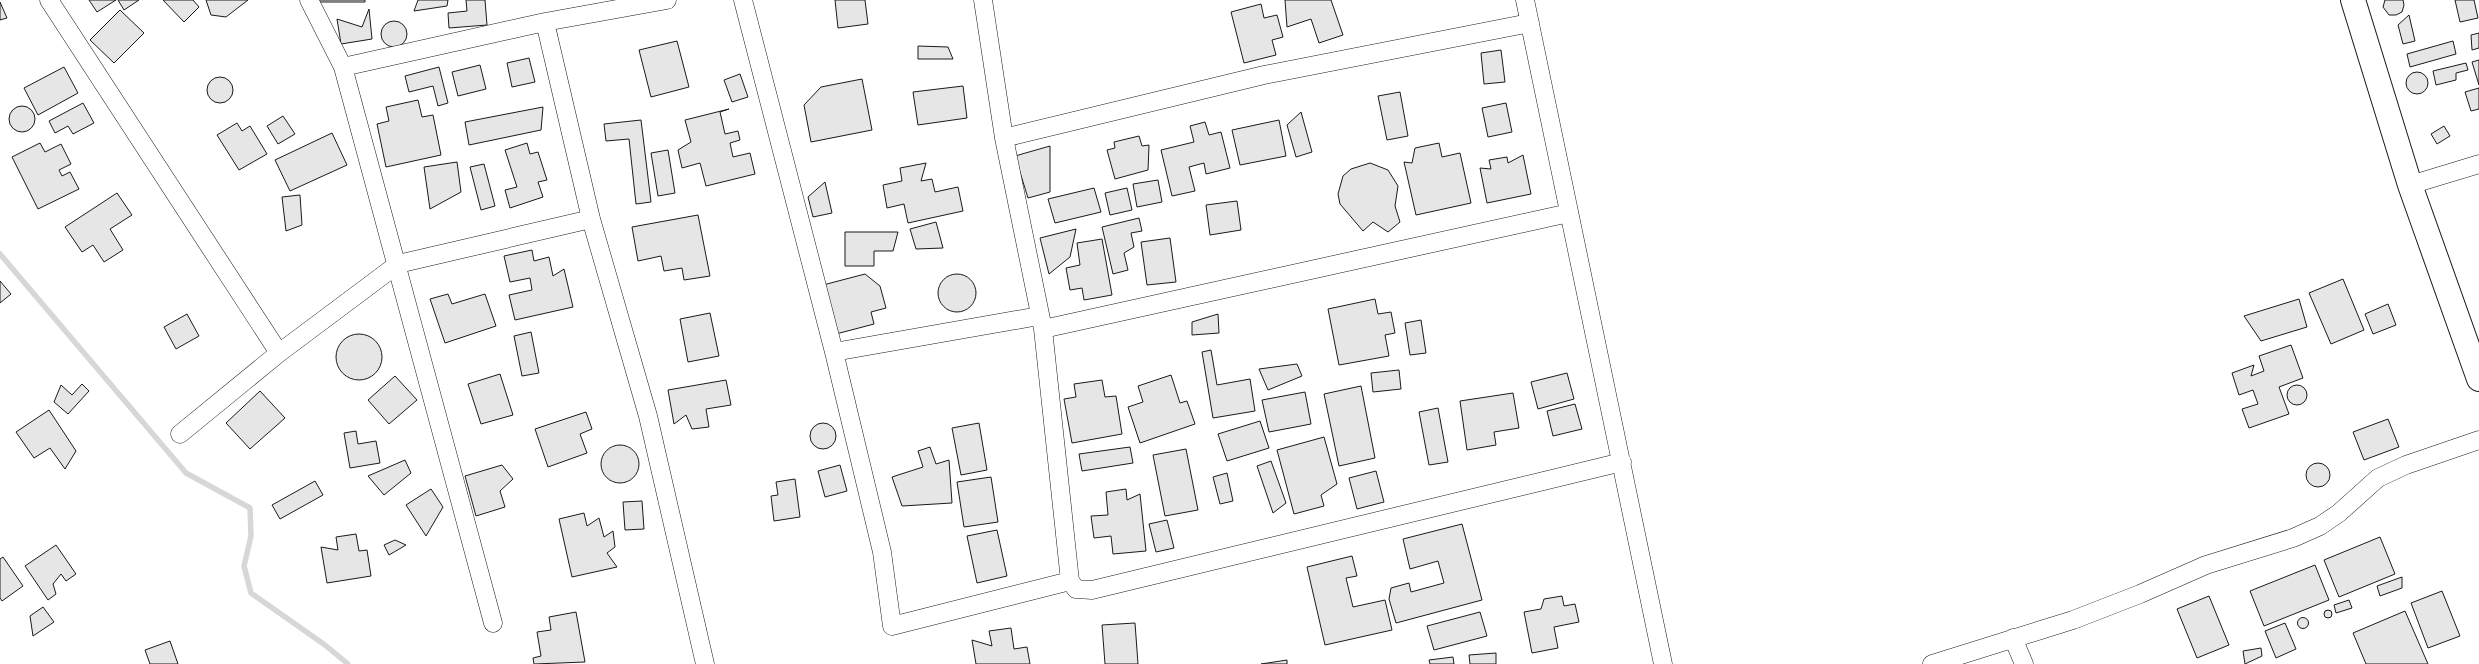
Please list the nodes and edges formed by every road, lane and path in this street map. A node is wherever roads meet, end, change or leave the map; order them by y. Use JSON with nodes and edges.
{"nodes":[{"id":1,"x":49,"y":0,"type":"edge"},
{"id":2,"x":309,"y":0,"type":"edge"},
{"id":3,"x":667,"y":0,"type":"edge"},
{"id":4,"x":743,"y":0,"type":"edge"},
{"id":5,"x":983,"y":0,"type":"edge"},
{"id":6,"x":1525,"y":0,"type":"edge"},
{"id":7,"x":2353,"y":0,"type":"edge"},
{"id":8,"x":545,"y":22,"type":"junction"},
{"id":9,"x":1530,"y":23,"type":"junction"},
{"id":10,"x":343,"y":67,"type":"junction"},
{"id":11,"x":1004,"y":138,"type":"junction"},
{"id":12,"x":2479,"y":164,"type":"edge"},
{"id":13,"x":2410,"y":185,"type":"junction"},
{"id":14,"x":1569,"y":212,"type":"junction"},
{"id":15,"x":591,"y":219,"type":"junction"},
{"id":16,"x":398,"y":264,"type":"junction"},
{"id":17,"x":1041,"y":323,"type":"junction"},
{"id":18,"x":834,"y":352,"type":"junction"},
{"id":19,"x":279,"y":353,"type":"junction"},
{"id":20,"x":2479,"y":379,"type":"edge"},
{"id":21,"x":180,"y":434,"type":"dead end"},
{"id":22,"x":2479,"y":440,"type":"edge"},
{"id":23,"x":1622,"y":462,"type":"junction"},
{"id":24,"x":1070,"y":581,"type":"junction"},
{"id":25,"x":493,"y":623,"type":"dead end"},
{"id":26,"x":2013,"y":638,"type":"junction"},
{"id":27,"x":705,"y":664,"type":"edge"},
{"id":28,"x":1664,"y":664,"type":"edge"},
{"id":29,"x":1932,"y":664,"type":"edge"},
{"id":30,"x":2024,"y":664,"type":"edge"}],
"edges":[{"from":1,"to":19,"type":"street"},
{"from":2,"to":10,"type":"street"},
{"from":3,"to":8,"type":"street"},
{"from":4,"to":18,"type":"street"},
{"from":5,"to":11,"type":"street"},
{"from":6,"to":9,"type":"street"},
{"from":7,"to":13,"type":"street"},
{"from":8,"to":10,"type":"street"},
{"from":8,"to":15,"type":"street"},
{"from":9,"to":11,"type":"street"},
{"from":9,"to":14,"type":"street"},
{"from":10,"to":16,"type":"street"},
{"from":11,"to":17,"type":"street"},
{"from":12,"to":13,"type":"street"},
{"from":13,"to":20,"type":"street"},
{"from":14,"to":17,"type":"street"},
{"from":14,"to":23,"type":"street"},
{"from":15,"to":16,"type":"street"},
{"from":15,"to":27,"type":"street"},
{"from":16,"to":19,"type":"street"},
{"from":16,"to":25,"type":"street"},
{"from":17,"to":18,"type":"street"},
{"from":17,"to":24,"type":"street"},
{"from":18,"to":24,"type":"street"},
{"from":19,"to":21,"type":"street"},
{"from":22,"to":26,"type":"street"},
{"from":23,"to":24,"type":"street"},
{"from":23,"to":28,"type":"street"},
{"from":26,"to":29,"type":"street"},
{"from":26,"to":30,"type":"street"}]}
